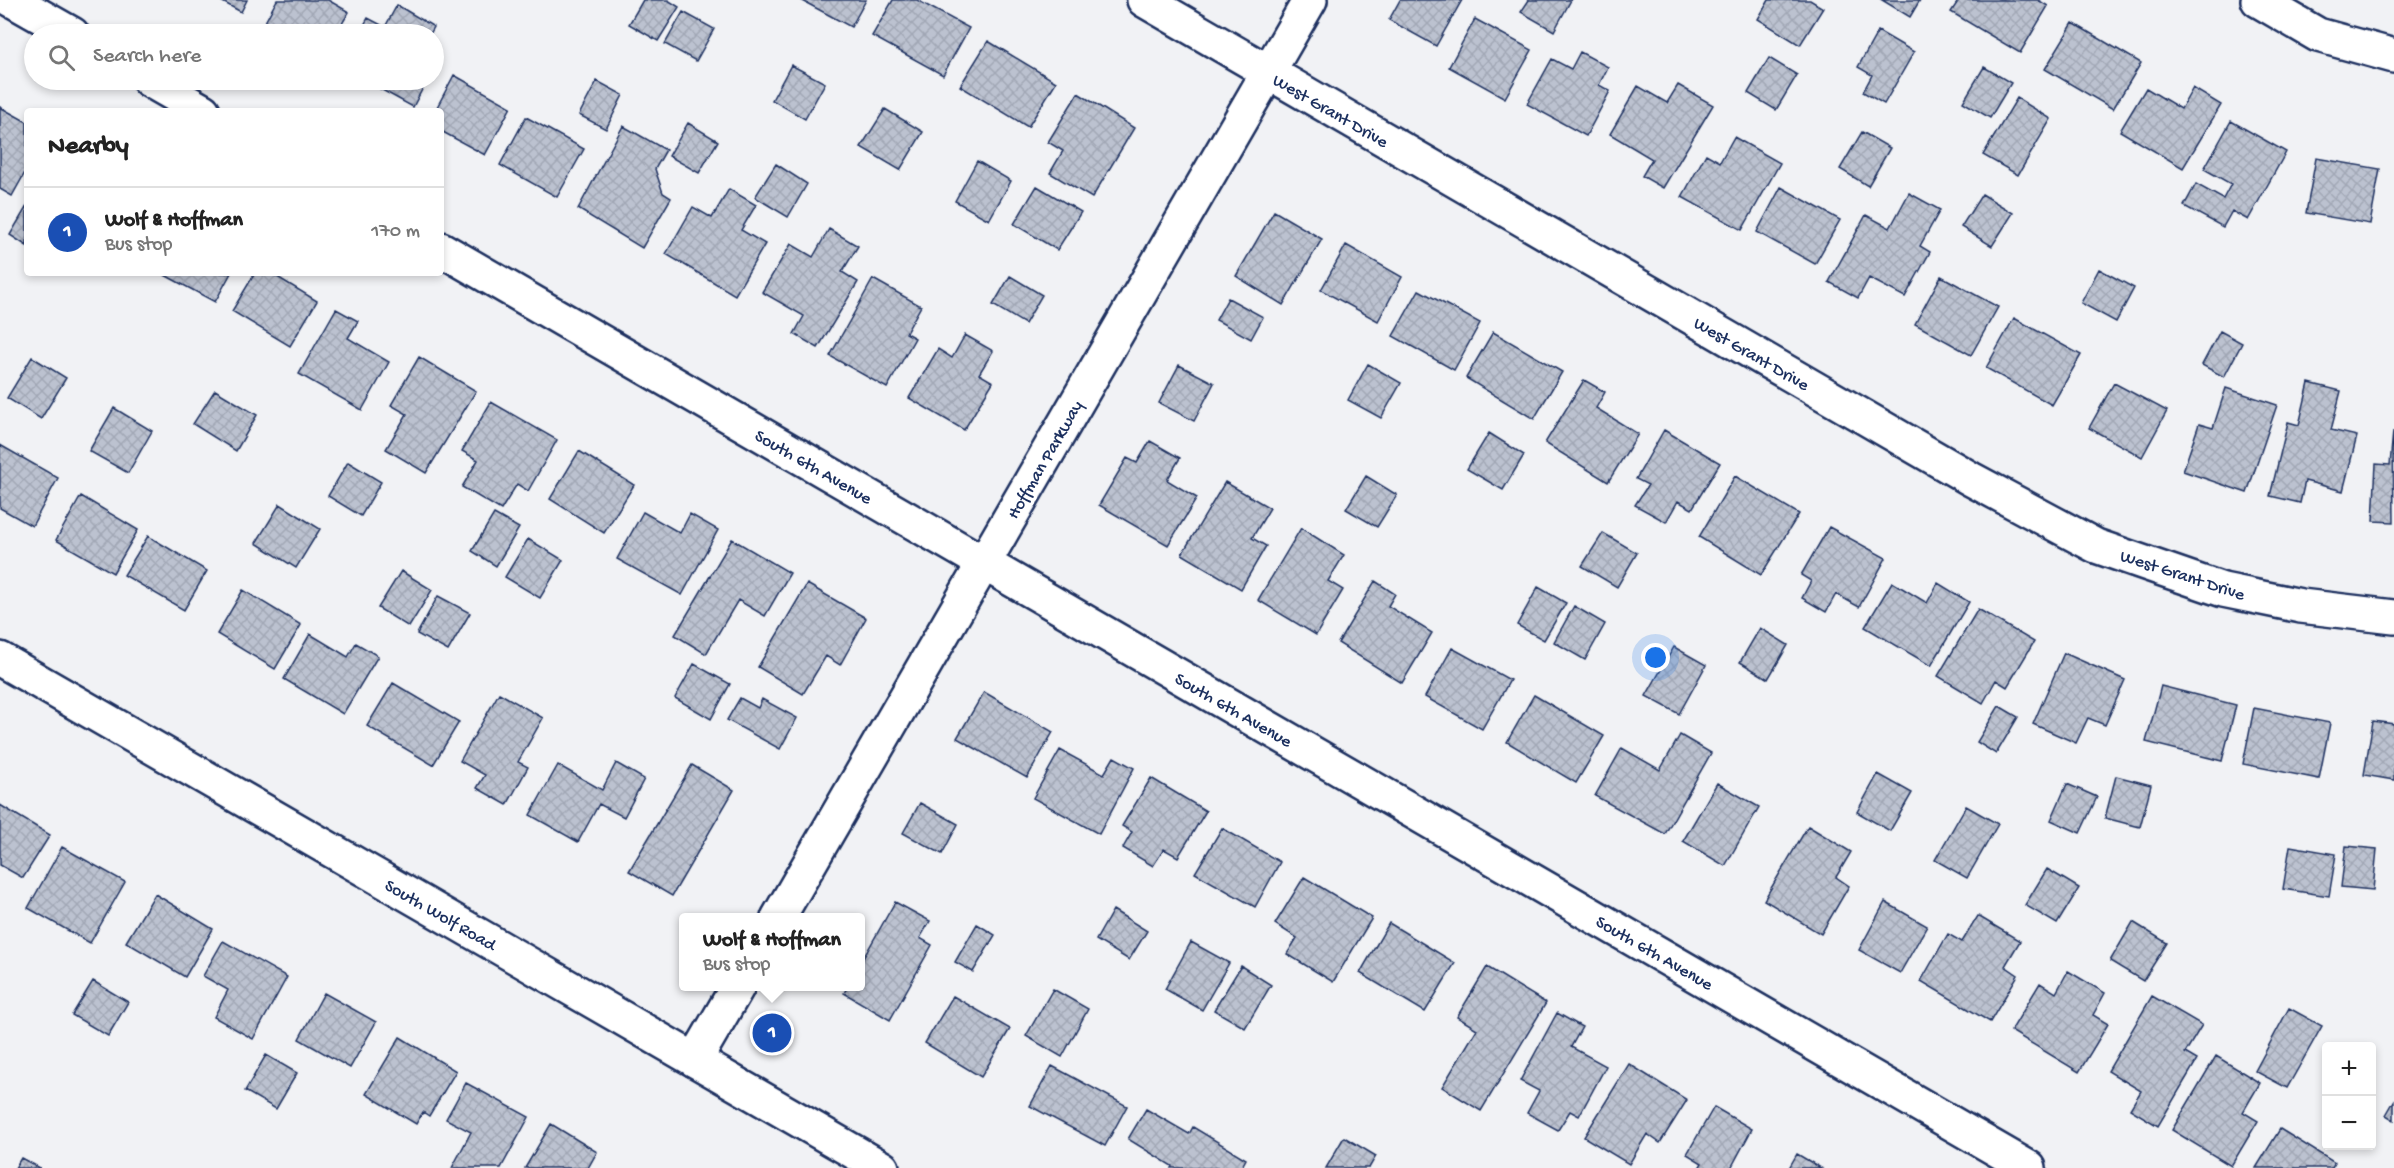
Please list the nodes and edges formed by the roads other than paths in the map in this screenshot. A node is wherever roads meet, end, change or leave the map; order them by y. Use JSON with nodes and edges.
{"nodes":[{"id":1,"x":12,"y":0,"type":"edge"},
{"id":2,"x":1144,"y":0,"type":"edge"},
{"id":3,"x":1310,"y":0,"type":"edge"},
{"id":4,"x":2258,"y":0,"type":"edge"},
{"id":5,"x":54,"y":24,"type":"edge"},
{"id":6,"x":2394,"y":56,"type":"edge"},
{"id":7,"x":1268,"y":73,"type":"junction"},
{"id":8,"x":166,"y":90,"type":"edge"},
{"id":9,"x":198,"y":108,"type":"edge"},
{"id":10,"x":444,"y":251,"type":"edge"},
{"id":11,"x":983,"y":564,"type":"junction"},
{"id":12,"x":2394,"y":617,"type":"edge"},
{"id":13,"x":0,"y":659,"type":"edge"},
{"id":14,"x":781,"y":913,"type":"edge"},
{"id":15,"x":736,"y":991,"type":"edge"},
{"id":16,"x":695,"y":1060,"type":"junction"},
{"id":17,"x":882,"y":1168,"type":"edge"},
{"id":18,"x":2029,"y":1168,"type":"edge"}],
"edges":[{"from":1,"to":5,"type":"street"},
{"from":2,"to":7,"type":"street","name":"West Grant Drive"},
{"from":3,"to":7,"type":"street","name":"Hoffman Parkway"},
{"from":4,"to":6,"type":"street"},
{"from":7,"to":11,"type":"street","name":"Hoffman Parkway"},
{"from":7,"to":12,"type":"street","name":"West Grant Drive"},
{"from":8,"to":9,"type":"street"},
{"from":10,"to":11,"type":"street","name":"South 6th Avenue"},
{"from":11,"to":14,"type":"street","name":"Hoffman Parkway"},
{"from":11,"to":18,"type":"street","name":"South 6th Avenue"},
{"from":13,"to":16,"type":"street","name":"South Wolf Road"},
{"from":15,"to":16,"type":"street"},
{"from":16,"to":17,"type":"street","name":"South Wolf Road"}]}
